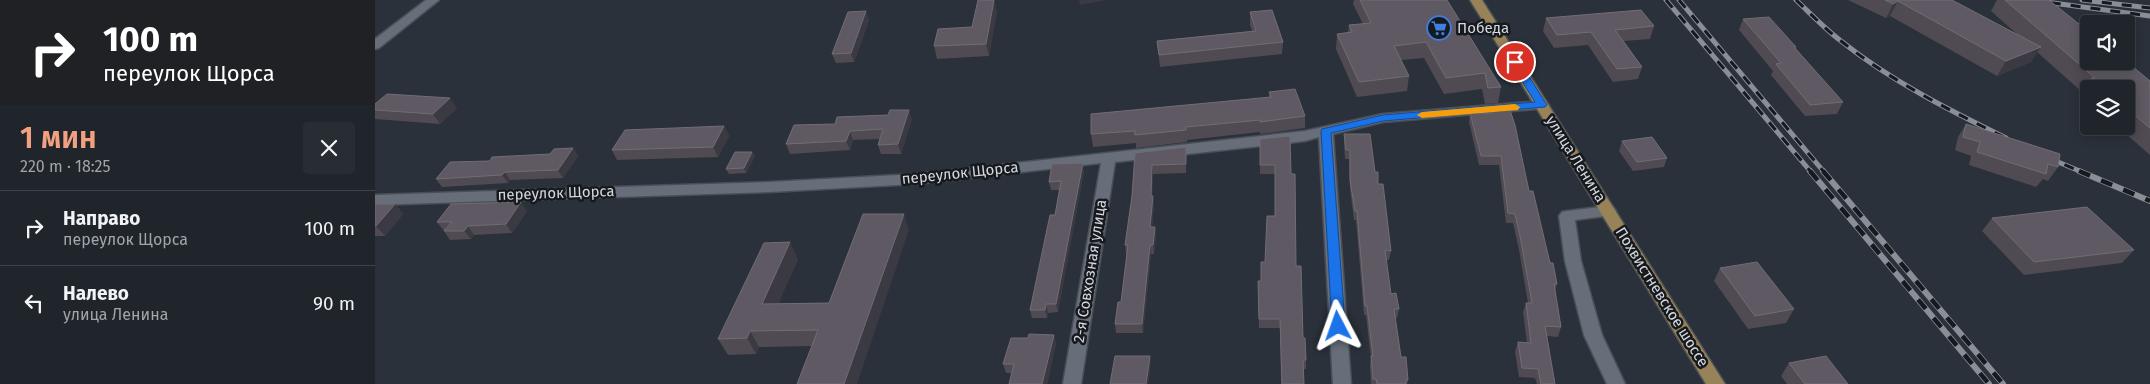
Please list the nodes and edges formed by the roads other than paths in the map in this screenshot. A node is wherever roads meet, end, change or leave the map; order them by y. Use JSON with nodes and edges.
{"nodes":[{"id":1,"x":433,"y":0,"type":"edge"},
{"id":2,"x":1476,"y":0,"type":"edge"},
{"id":3,"x":375,"y":45,"type":"edge"},
{"id":4,"x":1542,"y":105,"type":"junction"},
{"id":5,"x":1326,"y":131,"type":"junction"},
{"id":6,"x":1109,"y":157,"type":"junction"},
{"id":7,"x":375,"y":200,"type":"edge"},
{"id":8,"x":1608,"y":211,"type":"junction"},
{"id":9,"x":1071,"y":384,"type":"edge"},
{"id":10,"x":1342,"y":384,"type":"edge"},
{"id":11,"x":1615,"y":384,"type":"edge"},
{"id":12,"x":1716,"y":384,"type":"edge"}],
"edges":[{"from":1,"to":3,"type":"street"},
{"from":2,"to":4,"type":"main road","name":"улица Ленина"},
{"from":4,"to":5,"type":"street","name":"переулок Щорса"},
{"from":4,"to":8,"type":"main road","name":"улица Ленина"},
{"from":5,"to":6,"type":"street","name":"переулок Щорса"},
{"from":5,"to":10,"type":"street"},
{"from":6,"to":7,"type":"street","name":"переулок Щорса"},
{"from":6,"to":9,"type":"street","name":"2-я Совхозная улица"},
{"from":8,"to":11,"type":"street","name":"улица Ленина"},
{"from":8,"to":12,"type":"main road","name":"Похвистневское шоссе"}]}
